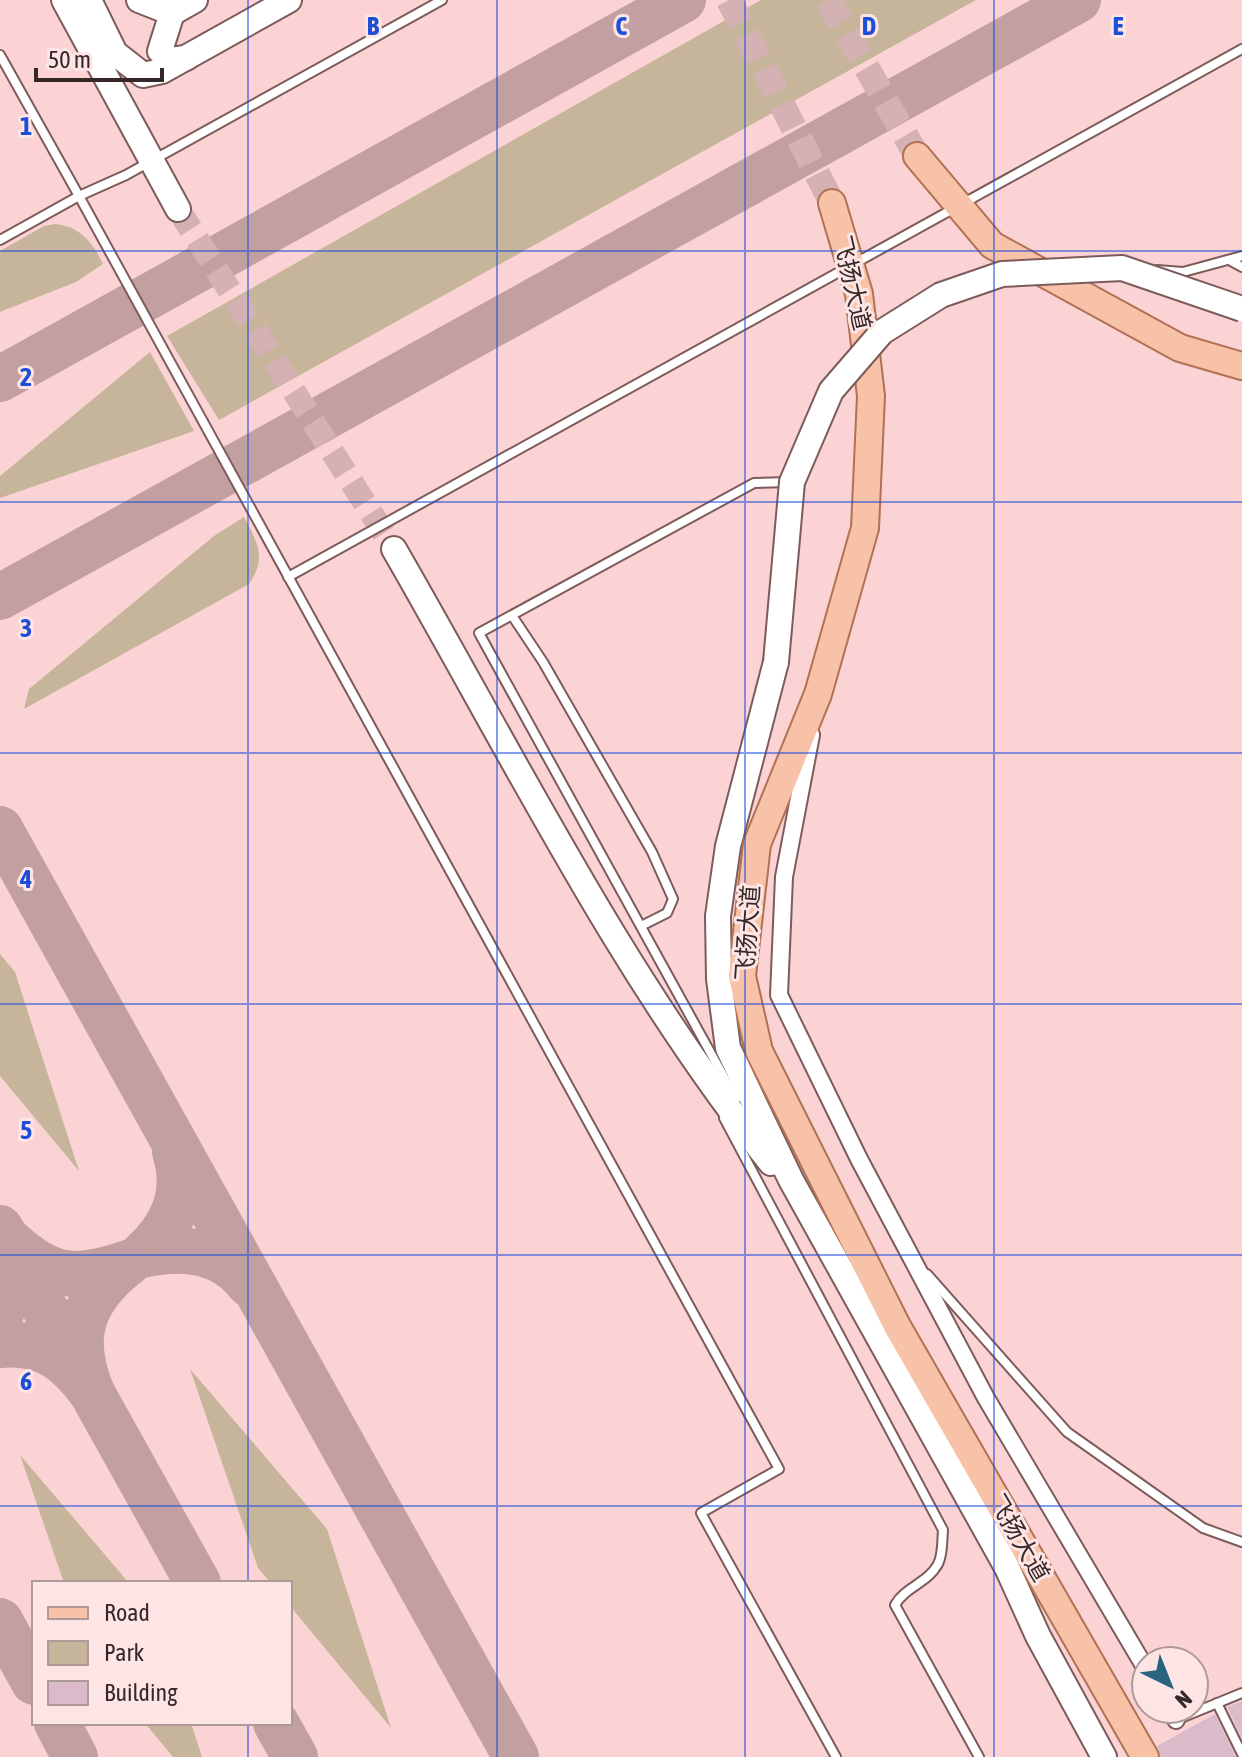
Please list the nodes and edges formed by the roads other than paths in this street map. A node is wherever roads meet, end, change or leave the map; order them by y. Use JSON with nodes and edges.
{"nodes":[{"id":1,"x":64,"y":0,"type":"edge"},
{"id":2,"x":89,"y":0,"type":"edge"},
{"id":3,"x":139,"y":0,"type":"edge"},
{"id":4,"x":195,"y":0,"type":"edge"},
{"id":5,"x":289,"y":0,"type":"edge"},
{"id":6,"x":442,"y":0,"type":"edge"},
{"id":7,"x":172,"y":13,"type":"junction"},
{"id":8,"x":1242,"y":49,"type":"edge"},
{"id":9,"x":0,"y":55,"type":"edge"},
{"id":10,"x":186,"y":58,"type":"junction"},
{"id":11,"x":917,"y":156,"type":"tunnel mouth"},
{"id":12,"x":79,"y":196,"type":"junction"},
{"id":13,"x":832,"y":203,"type":"tunnel mouth"},
{"id":14,"x":178,"y":209,"type":"tunnel mouth"},
{"id":15,"x":0,"y":240,"type":"edge"},
{"id":16,"x":1242,"y":256,"type":"edge"},
{"id":17,"x":1231,"y":261,"type":"junction"},
{"id":18,"x":1242,"y":267,"type":"edge"},
{"id":19,"x":1122,"y":268,"type":"junction"},
{"id":20,"x":1242,"y":309,"type":"edge"},
{"id":21,"x":1242,"y":366,"type":"edge"},
{"id":22,"x":792,"y":482,"type":"junction"},
{"id":23,"x":394,"y":549,"type":"tunnel mouth"},
{"id":24,"x":288,"y":577,"type":"junction"},
{"id":25,"x":513,"y":617,"type":"junction"},
{"id":26,"x":818,"y":694,"type":"junction"},
{"id":27,"x":641,"y":926,"type":"junction"},
{"id":28,"x":693,"y":1061,"type":"junction"},
{"id":29,"x":760,"y":1149,"type":"junction"},
{"id":30,"x":804,"y":1204,"type":"junction"},
{"id":31,"x":910,"y":1256,"type":"junction"},
{"id":32,"x":897,"y":1326,"type":"junction"},
{"id":33,"x":1242,"y":1542,"type":"edge"},
{"id":34,"x":1006,"y":1566,"type":"junction"},
{"id":35,"x":1132,"y":1645,"type":"edge"},
{"id":36,"x":1242,"y":1693,"type":"edge"},
{"id":37,"x":1217,"y":1703,"type":"junction"},
{"id":38,"x":1210,"y":1705,"type":"edge"},
{"id":39,"x":1242,"y":1754,"type":"edge"},
{"id":40,"x":836,"y":1757,"type":"edge"},
{"id":41,"x":979,"y":1757,"type":"edge"},
{"id":42,"x":1104,"y":1757,"type":"edge"},
{"id":43,"x":1145,"y":1757,"type":"edge"}],
"edges":[{"from":1,"to":14,"type":"main road"},
{"from":2,"to":10,"type":"main road"},
{"from":3,"to":7,"type":"main road"},
{"from":4,"to":7,"type":"main road"},
{"from":5,"to":10,"type":"main road"},
{"from":6,"to":12,"type":"lane"},
{"from":7,"to":10,"type":"main road"},
{"from":8,"to":24,"type":"lane"},
{"from":9,"to":12,"type":"lane"},
{"from":11,"to":21,"type":"main road"},
{"from":12,"to":15,"type":"lane"},
{"from":12,"to":24,"type":"lane"},
{"from":13,"to":26,"type":"main road","name":"飞扬大道"},
{"from":16,"to":17,"type":"lane"},
{"from":17,"to":18,"type":"lane"},
{"from":17,"to":19,"type":"lane","bridge":true},
{"from":19,"to":20,"type":"main road","bridge":true},
{"from":19,"to":22,"type":"main road","bridge":true},
{"from":22,"to":25,"type":"lane"},
{"from":22,"to":30,"type":"main road","bridge":true},
{"from":23,"to":28,"type":"main road"},
{"from":24,"to":40,"type":"lane"},
{"from":25,"to":27,"type":"lane"},
{"from":25,"to":27,"type":"lane"},
{"from":26,"to":31,"type":"street"},
{"from":26,"to":32,"type":"main road","name":"飞扬大道"},
{"from":27,"to":29,"type":"lane"},
{"from":28,"to":29,"type":"main road"},
{"from":28,"to":41,"type":"lane"},
{"from":29,"to":30,"type":"main road"},
{"from":30,"to":34,"type":"main road"},
{"from":31,"to":33,"type":"lane"},
{"from":31,"to":35,"type":"street"},
{"from":32,"to":34,"type":"main road"},
{"from":32,"to":43,"type":"main road","name":"飞扬大道"},
{"from":34,"to":42,"type":"main road"},
{"from":36,"to":37,"type":"lane"},
{"from":37,"to":38,"type":"lane"},
{"from":37,"to":39,"type":"lane"}]}
